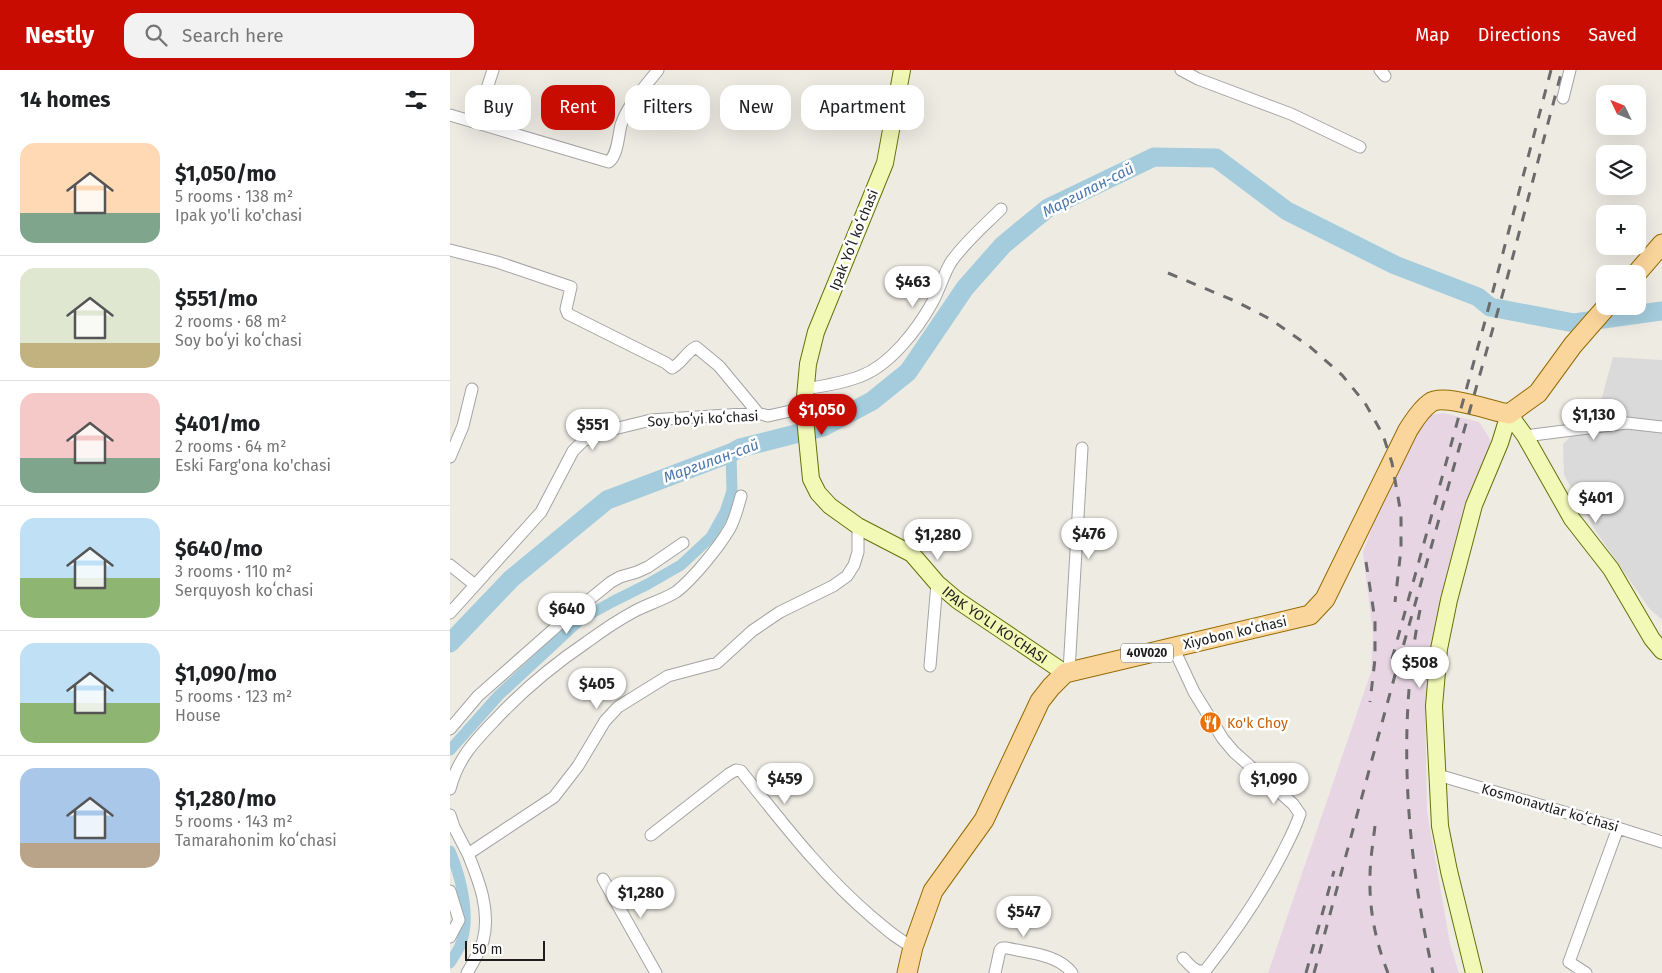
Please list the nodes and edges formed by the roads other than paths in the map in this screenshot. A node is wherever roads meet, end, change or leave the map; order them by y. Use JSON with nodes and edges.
{"nodes":[{"id":1,"x":493,"y":70,"type":"edge"},
{"id":2,"x":658,"y":70,"type":"edge"},
{"id":3,"x":902,"y":70,"type":"edge"},
{"id":4,"x":1181,"y":70,"type":"edge"},
{"id":5,"x":1570,"y":70,"type":"edge"},
{"id":6,"x":488,"y":85,"type":"edge"},
{"id":7,"x":1564,"y":98,"type":"dead end"},
{"id":8,"x":450,"y":115,"type":"edge"},
{"id":9,"x":465,"y":119,"type":"edge"},
{"id":10,"x":503,"y":130,"type":"edge"},
{"id":11,"x":1360,"y":147,"type":"dead end"},
{"id":12,"x":1001,"y":209,"type":"dead end"},
{"id":13,"x":1662,"y":244,"type":"edge"},
{"id":14,"x":450,"y":250,"type":"edge"},
{"id":15,"x":1644,"y":265,"type":"edge"},
{"id":16,"x":1599,"y":315,"type":"edge"},
{"id":17,"x":472,"y":389,"type":"dead end"},
{"id":18,"x":805,"y":389,"type":"junction"},
{"id":19,"x":758,"y":413,"type":"junction"},
{"id":20,"x":1509,"y":414,"type":"junction"},
{"id":21,"x":804,"y":416,"type":"junction"},
{"id":22,"x":1662,"y":427,"type":"edge"},
{"id":23,"x":1525,"y":436,"type":"junction"},
{"id":24,"x":1082,"y":448,"type":"dead end"},
{"id":25,"x":807,"y":452,"type":"joint"},
{"id":26,"x":450,"y":457,"type":"edge"},
{"id":27,"x":741,"y":496,"type":"dead end"},
{"id":28,"x":858,"y":526,"type":"junction"},
{"id":29,"x":683,"y":543,"type":"dead end"},
{"id":30,"x":450,"y":565,"type":"edge"},
{"id":31,"x":937,"y":583,"type":"junction"},
{"id":32,"x":475,"y":585,"type":"junction"},
{"id":33,"x":450,"y":613,"type":"edge"},
{"id":34,"x":1173,"y":647,"type":"junction"},
{"id":35,"x":1662,"y":651,"type":"edge"},
{"id":36,"x":930,"y":666,"type":"dead end"},
{"id":37,"x":1067,"y":672,"type":"junction"},
{"id":38,"x":450,"y":729,"type":"edge"},
{"id":39,"x":1438,"y":775,"type":"junction"},
{"id":40,"x":450,"y":789,"type":"edge"},
{"id":41,"x":450,"y":815,"type":"edge"},
{"id":42,"x":1618,"y":828,"type":"junction"},
{"id":43,"x":650,"y":835,"type":"dead end"},
{"id":44,"x":1662,"y":842,"type":"edge"},
{"id":45,"x":468,"y":854,"type":"junction"},
{"id":46,"x":603,"y":879,"type":"dead end"},
{"id":47,"x":450,"y":890,"type":"edge"},
{"id":48,"x":450,"y":937,"type":"edge"},
{"id":49,"x":913,"y":947,"type":"junction"},
{"id":50,"x":1183,"y":958,"type":"dead end"},
{"id":51,"x":467,"y":973,"type":"edge"},
{"id":52,"x":656,"y":973,"type":"edge"},
{"id":53,"x":907,"y":973,"type":"edge"},
{"id":54,"x":995,"y":973,"type":"edge"},
{"id":55,"x":1072,"y":973,"type":"edge"},
{"id":56,"x":1474,"y":973,"type":"edge"},
{"id":57,"x":1586,"y":973,"type":"edge"}],
"edges":[{"from":1,"to":6,"type":"street"},
{"from":2,"to":10,"type":"street"},
{"from":3,"to":18,"type":"street","name":"Ipak Yoʻl koʻchasi"},
{"from":4,"to":11,"type":"street"},
{"from":5,"to":7,"type":"street"},
{"from":8,"to":9,"type":"street"},
{"from":12,"to":18,"type":"street"},
{"from":13,"to":15,"type":"main road"},
{"from":14,"to":19,"type":"street"},
{"from":16,"to":20,"type":"main road"},
{"from":17,"to":26,"type":"street"},
{"from":18,"to":21,"type":"street","name":"Ipak Yoʻl koʻchasi"},
{"from":19,"to":21,"type":"street","name":"Soy boʻyi koʻchasi"},
{"from":19,"to":32,"type":"street","name":"Soy boʻyi koʻchasi"},
{"from":20,"to":23,"type":"street"},
{"from":20,"to":34,"type":"main road","name":"Xiyobon koʻchasi","number":"40V020"},
{"from":20,"to":39,"type":"street"},
{"from":21,"to":25,"type":"street","name":"Ipak Yoʻl koʻchasi"},
{"from":22,"to":23,"type":"street"},
{"from":23,"to":35,"type":"street"},
{"from":24,"to":37,"type":"street"},
{"from":25,"to":28,"type":"street","name":"IPAK YO'LI KO'CHASI"},
{"from":27,"to":40,"type":"street"},
{"from":28,"to":31,"type":"street","name":"IPAK YO'LI KO'CHASI"},
{"from":28,"to":45,"type":"street"},
{"from":29,"to":38,"type":"street"},
{"from":30,"to":32,"type":"street"},
{"from":31,"to":36,"type":"street"},
{"from":31,"to":37,"type":"street","name":"IPAK YO'LI KO'CHASI"},
{"from":32,"to":33,"type":"street","name":"Soy boʻyi koʻchasi"},
{"from":34,"to":37,"type":"main road","name":"Xiyobon koʻchasi","number":"40V020"},
{"from":34,"to":50,"type":"street"},
{"from":37,"to":49,"type":"main road"},
{"from":39,"to":42,"type":"street","name":"Kosmonavtlar koʻchasi"},
{"from":39,"to":56,"type":"street"},
{"from":41,"to":45,"type":"street"},
{"from":42,"to":44,"type":"street","name":"Kosmonavtlar koʻchasi"},
{"from":42,"to":57,"type":"street"},
{"from":43,"to":49,"type":"street"},
{"from":45,"to":51,"type":"street"},
{"from":46,"to":52,"type":"street"},
{"from":47,"to":48,"type":"street"},
{"from":49,"to":53,"type":"main road"},
{"from":54,"to":55,"type":"street"}]}
